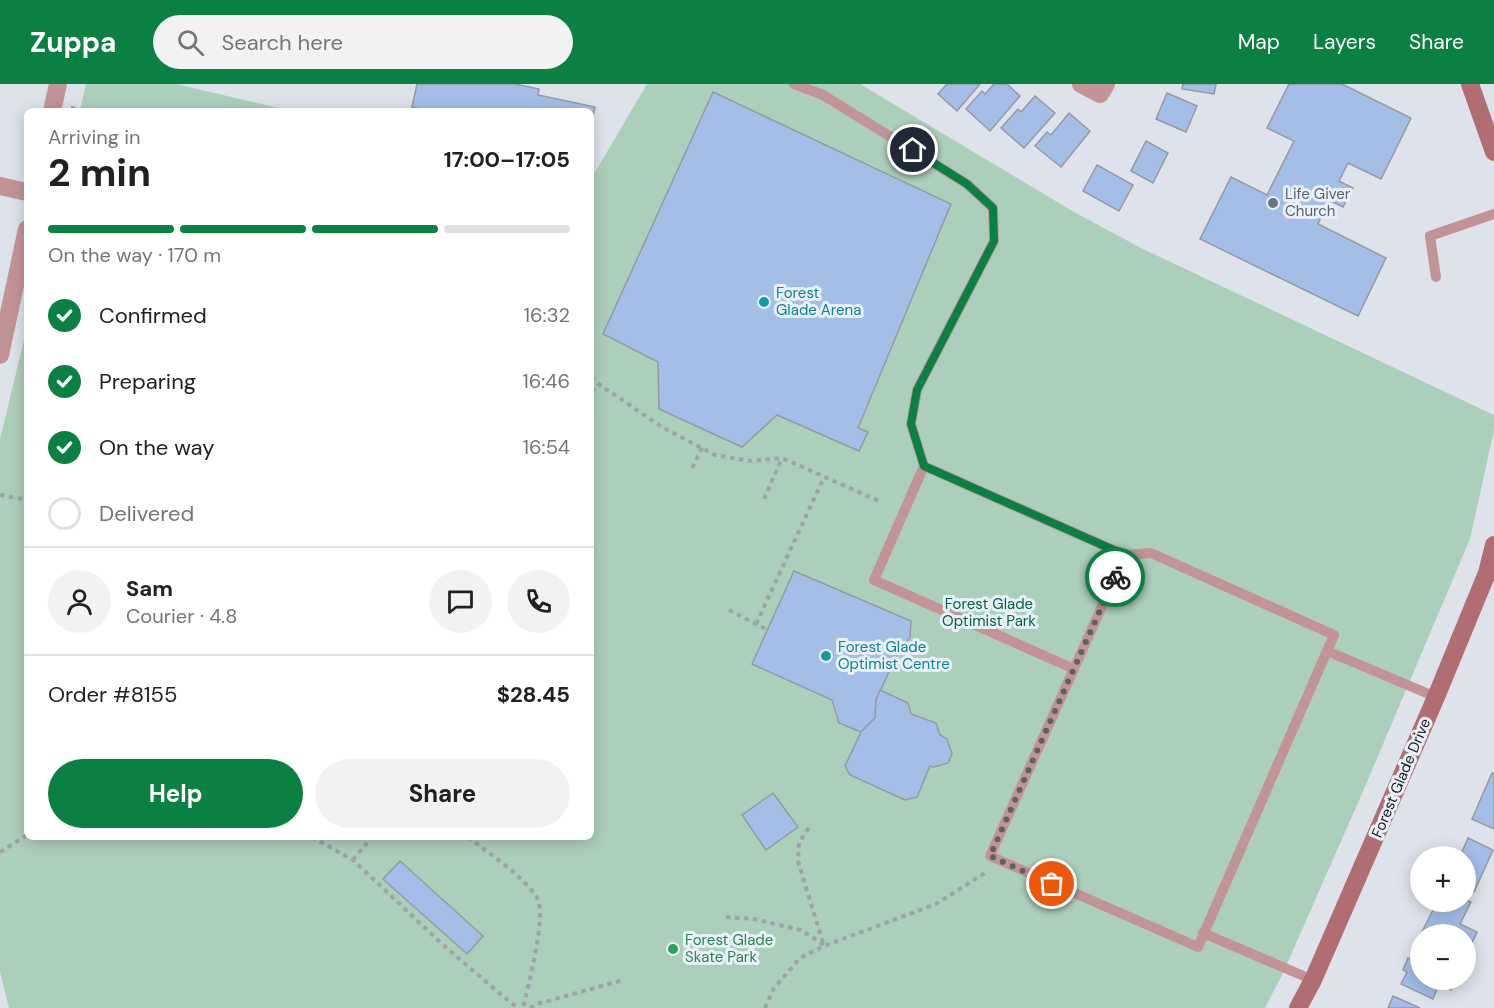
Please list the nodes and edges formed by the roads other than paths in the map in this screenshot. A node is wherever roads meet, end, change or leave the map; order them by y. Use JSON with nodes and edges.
{"nodes":[{"id":1,"x":58,"y":84,"type":"edge"},
{"id":2,"x":794,"y":84,"type":"edge"},
{"id":3,"x":1082,"y":84,"type":"edge"},
{"id":4,"x":1106,"y":84,"type":"edge"},
{"id":5,"x":1470,"y":84,"type":"edge"},
{"id":6,"x":53,"y":108,"type":"edge"},
{"id":7,"x":1494,"y":152,"type":"edge"},
{"id":8,"x":0,"y":186,"type":"edge"},
{"id":9,"x":24,"y":191,"type":"edge"},
{"id":10,"x":1494,"y":214,"type":"edge"},
{"id":11,"x":24,"y":243,"type":"edge"},
{"id":12,"x":1436,"y":277,"type":"dead end"},
{"id":13,"x":0,"y":355,"type":"edge"},
{"id":14,"x":924,"y":466,"type":"junction"},
{"id":15,"x":1494,"y":545,"type":"edge"},
{"id":16,"x":1125,"y":555,"type":"junction"},
{"id":17,"x":1327,"y":651,"type":"junction"},
{"id":18,"x":1074,"y":669,"type":"junction"},
{"id":19,"x":1436,"y":697,"type":"junction"},
{"id":20,"x":1203,"y":933,"type":"junction"},
{"id":21,"x":1313,"y":980,"type":"junction"},
{"id":22,"x":1298,"y":1008,"type":"edge"}],
"edges":[{"from":1,"to":6,"type":"street"},
{"from":2,"to":14,"type":"lane"},
{"from":3,"to":4,"type":"street"},
{"from":5,"to":7,"type":"street"},
{"from":8,"to":9,"type":"street"},
{"from":10,"to":12,"type":"lane"},
{"from":11,"to":13,"type":"street"},
{"from":14,"to":16,"type":"lane"},
{"from":14,"to":18,"type":"lane"},
{"from":15,"to":19,"type":"street","name":"Forest Glade Drive"},
{"from":16,"to":17,"type":"lane"},
{"from":16,"to":18,"type":"lane"},
{"from":17,"to":19,"type":"lane"},
{"from":17,"to":20,"type":"lane"},
{"from":18,"to":20,"type":"lane"},
{"from":19,"to":21,"type":"street","name":"Forest Glade Drive"},
{"from":20,"to":21,"type":"lane"},
{"from":21,"to":22,"type":"street","name":"Forest Glade Drive"}]}
